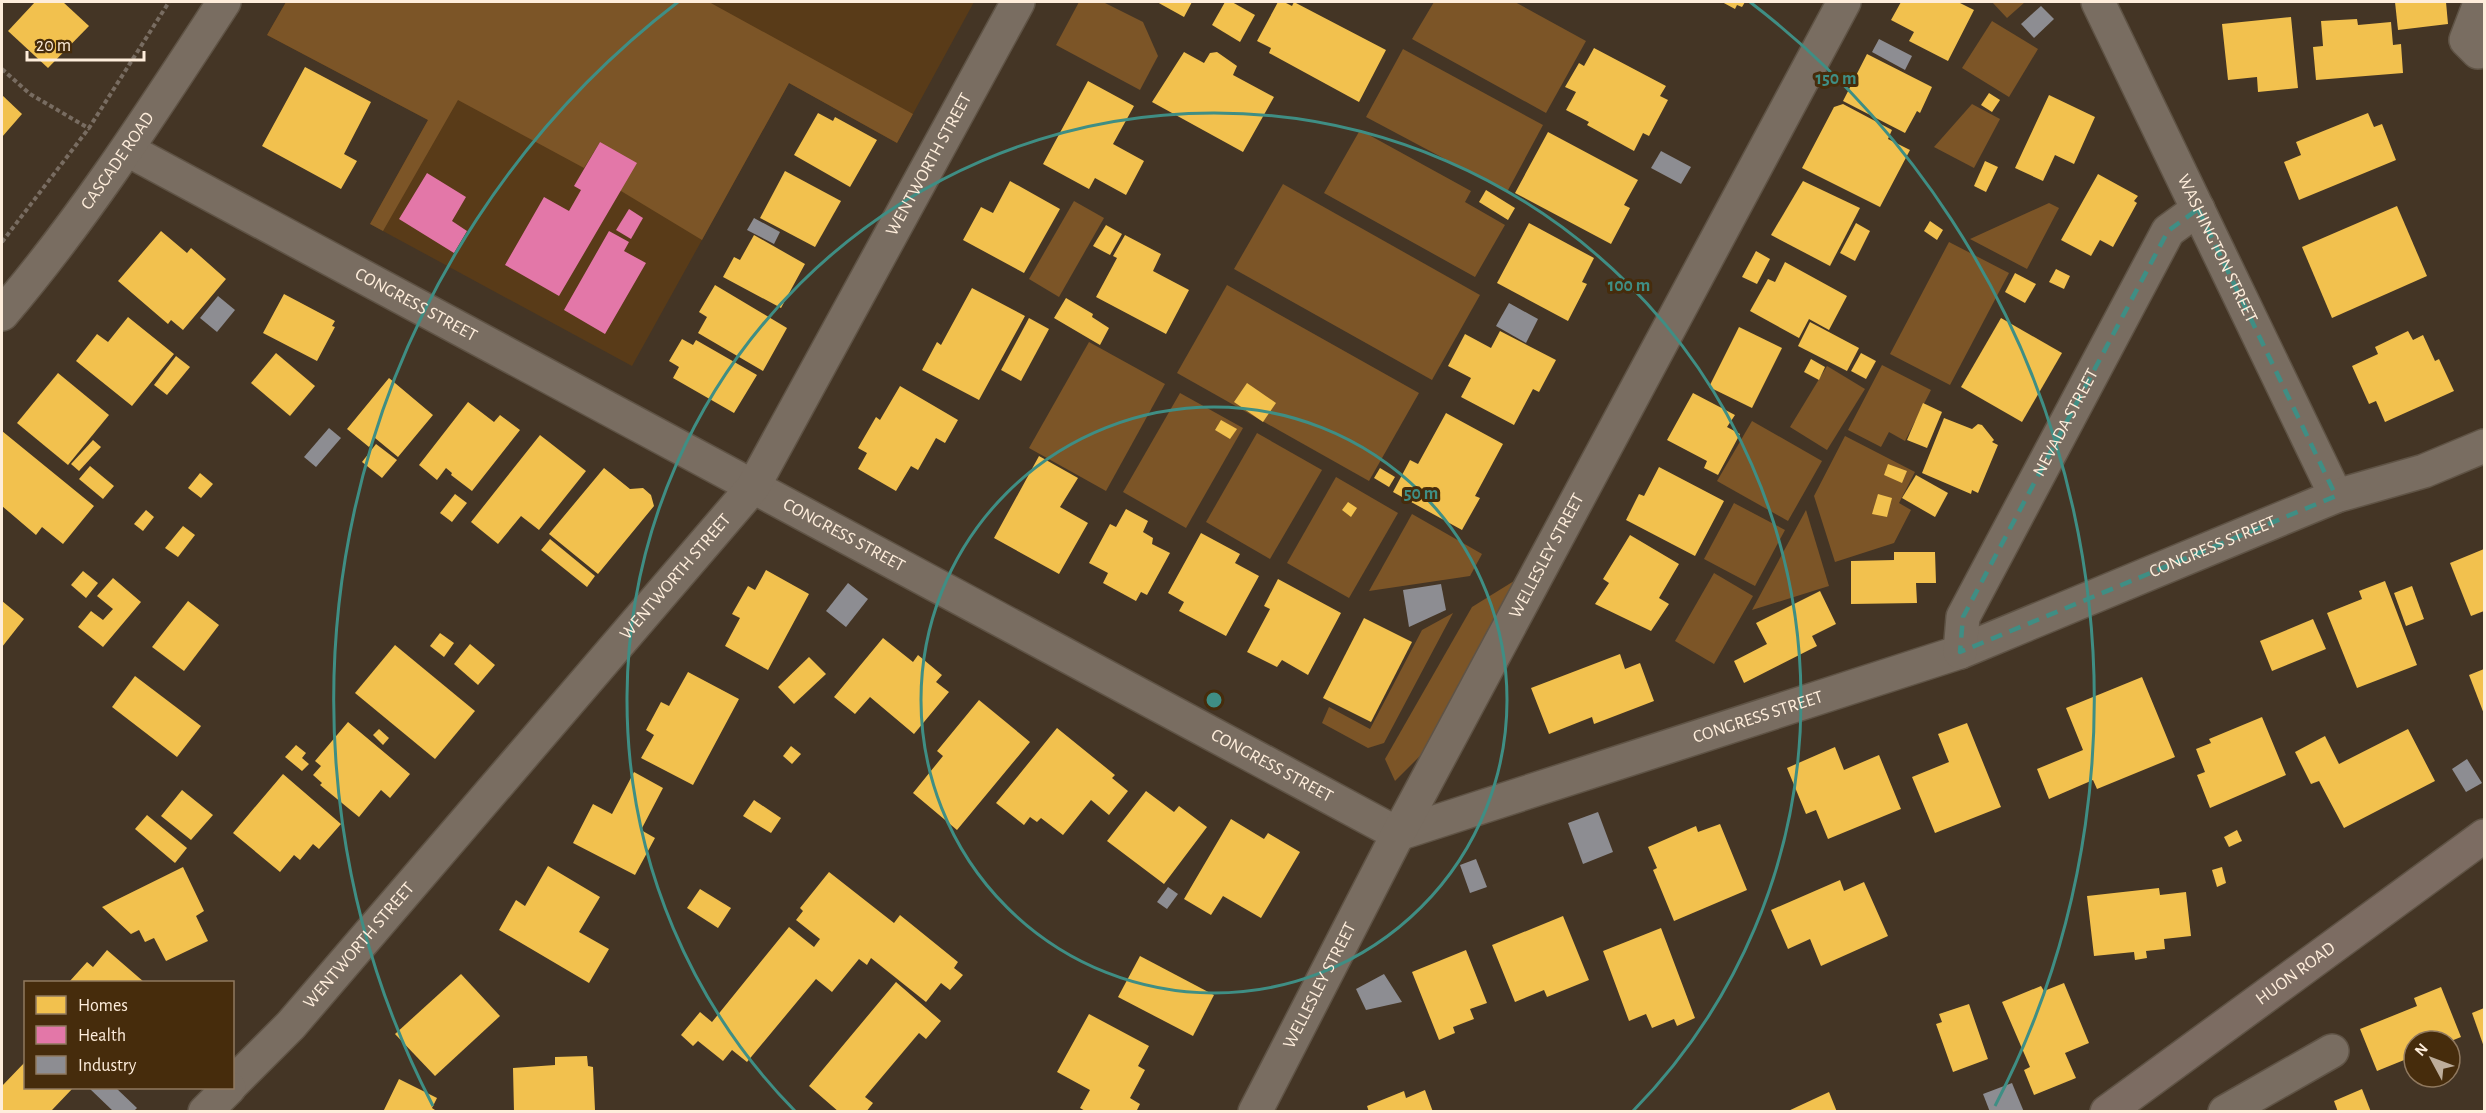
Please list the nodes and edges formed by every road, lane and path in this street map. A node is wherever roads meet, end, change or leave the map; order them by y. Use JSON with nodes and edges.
{"nodes":[{"id":1,"x":169,"y":2,"type":"edge"},
{"id":2,"x":224,"y":2,"type":"edge"},
{"id":3,"x":1844,"y":2,"type":"edge"},
{"id":4,"x":2098,"y":2,"type":"edge"},
{"id":5,"x":2479,"y":2,"type":"edge"},
{"id":6,"x":1013,"y":3,"type":"edge"},
{"id":7,"x":2478,"y":52,"type":"dead end"},
{"id":8,"x":2,"y":69,"type":"edge"},
{"id":9,"x":89,"y":128,"type":"junction"},
{"id":10,"x":128,"y":150,"type":"junction"},
{"id":11,"x":2198,"y":209,"type":"junction"},
{"id":12,"x":2,"y":242,"type":"edge"},
{"id":13,"x":2,"y":314,"type":"edge"},
{"id":14,"x":2484,"y":446,"type":"edge"},
{"id":15,"x":753,"y":487,"type":"junction"},
{"id":16,"x":2336,"y":496,"type":"junction"},
{"id":17,"x":1960,"y":652,"type":"junction"},
{"id":18,"x":1398,"y":834,"type":"junction"},
{"id":19,"x":2484,"y":836,"type":"edge"},
{"id":20,"x":2332,"y":1051,"type":"dead end"},
{"id":21,"x":234,"y":1082,"type":"edge"},
{"id":22,"x":228,"y":1089,"type":"edge"},
{"id":23,"x":205,"y":1112,"type":"edge"},
{"id":24,"x":1255,"y":1112,"type":"edge"},
{"id":25,"x":2107,"y":1112,"type":"edge"},
{"id":26,"x":2225,"y":1112,"type":"edge"}],
"edges":[{"from":1,"to":9,"type":"path"},
{"from":2,"to":10,"type":"street","name":"CASCADE ROAD"},
{"from":3,"to":18,"type":"street","name":"WELLESLEY STREET"},
{"from":4,"to":11,"type":"street","name":"WASHINGTON STREET"},
{"from":5,"to":7,"type":"street"},
{"from":6,"to":15,"type":"street","name":"WENTWORTH STREET"},
{"from":8,"to":9,"type":"path"},
{"from":9,"to":10,"type":"path"},
{"from":9,"to":12,"type":"path"},
{"from":10,"to":13,"type":"street","name":"CASCADE ROAD"},
{"from":10,"to":15,"type":"street","name":"CONGRESS STREET"},
{"from":11,"to":16,"type":"street","name":"WASHINGTON STREET"},
{"from":11,"to":17,"type":"street","name":"NEVADA STREET"},
{"from":14,"to":16,"type":"street","name":"CONGRESS STREET"},
{"from":15,"to":18,"type":"street","name":"CONGRESS STREET"},
{"from":15,"to":21,"type":"street","name":"WENTWORTH STREET"},
{"from":16,"to":17,"type":"street","name":"CONGRESS STREET"},
{"from":17,"to":18,"type":"street","name":"CONGRESS STREET"},
{"from":18,"to":24,"type":"street","name":"WELLESLEY STREET"},
{"from":19,"to":25,"type":"main road","name":"HUON ROAD"},
{"from":20,"to":26,"type":"street"},
{"from":22,"to":23,"type":"street"}]}
